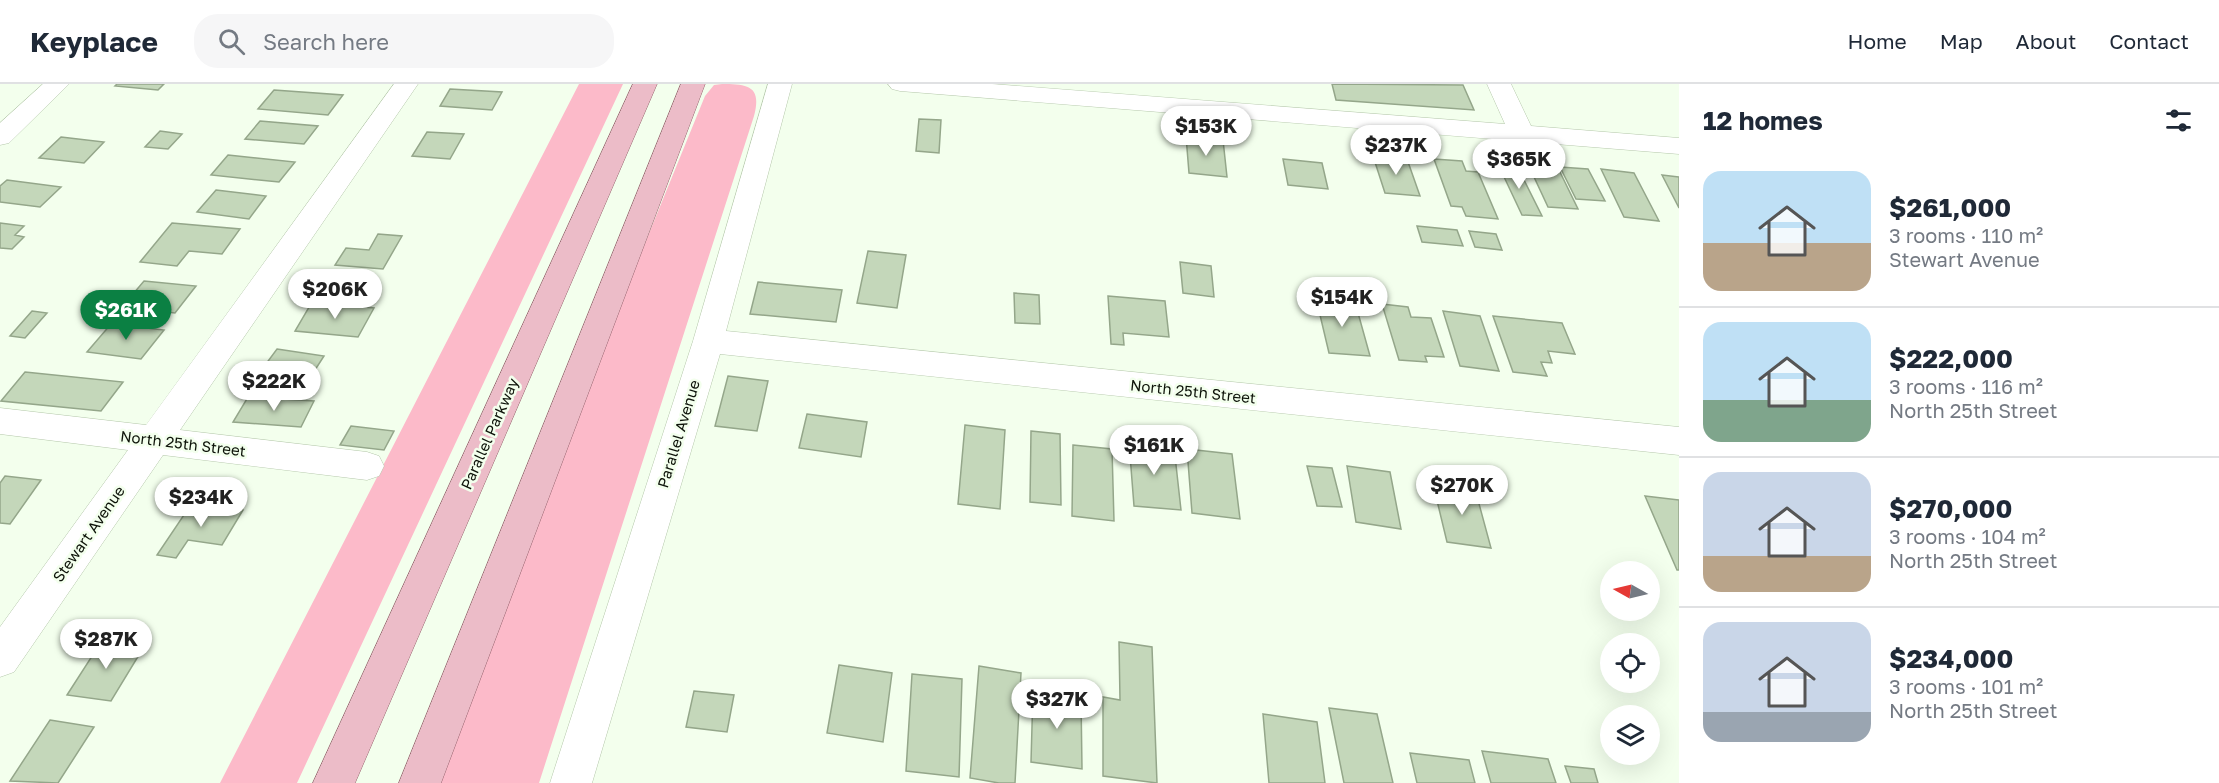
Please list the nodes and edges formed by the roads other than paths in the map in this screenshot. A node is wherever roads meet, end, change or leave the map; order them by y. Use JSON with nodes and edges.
{"nodes":[{"id":1,"x":57,"y":84,"type":"edge"},
{"id":2,"x":406,"y":84,"type":"edge"},
{"id":3,"x":645,"y":84,"type":"edge"},
{"id":4,"x":693,"y":84,"type":"edge"},
{"id":5,"x":780,"y":84,"type":"edge"},
{"id":6,"x":900,"y":84,"type":"edge"},
{"id":7,"x":1499,"y":84,"type":"edge"},
{"id":8,"x":1142,"y":94,"type":"edge"},
{"id":9,"x":1521,"y":133,"type":"junction"},
{"id":10,"x":0,"y":137,"type":"edge"},
{"id":11,"x":1679,"y":146,"type":"edge"},
{"id":12,"x":708,"y":341,"type":"junction"},
{"id":13,"x":0,"y":421,"type":"edge"},
{"id":14,"x":155,"y":441,"type":"junction"},
{"id":15,"x":1679,"y":441,"type":"edge"},
{"id":16,"x":367,"y":466,"type":"dead end"},
{"id":17,"x":0,"y":659,"type":"edge"},
{"id":18,"x":334,"y":783,"type":"edge"},
{"id":19,"x":420,"y":783,"type":"edge"},
{"id":20,"x":571,"y":783,"type":"edge"}],
"edges":[{"from":1,"to":10,"type":"street"},
{"from":2,"to":14,"type":"street","name":"Stewart Avenue"},
{"from":3,"to":18,"type":"main road","name":"Parallel Parkway"},
{"from":4,"to":19,"type":"main road"},
{"from":5,"to":12,"type":"street","name":"Parallel Avenue"},
{"from":6,"to":8,"type":"street"},
{"from":7,"to":9,"type":"street"},
{"from":8,"to":9,"type":"street"},
{"from":9,"to":11,"type":"street"},
{"from":12,"to":15,"type":"street","name":"North 25th Street"},
{"from":12,"to":20,"type":"street","name":"Parallel Avenue"},
{"from":13,"to":14,"type":"street","name":"North 25th Street"},
{"from":14,"to":16,"type":"street","name":"North 25th Street"},
{"from":14,"to":17,"type":"street","name":"Stewart Avenue"}]}
